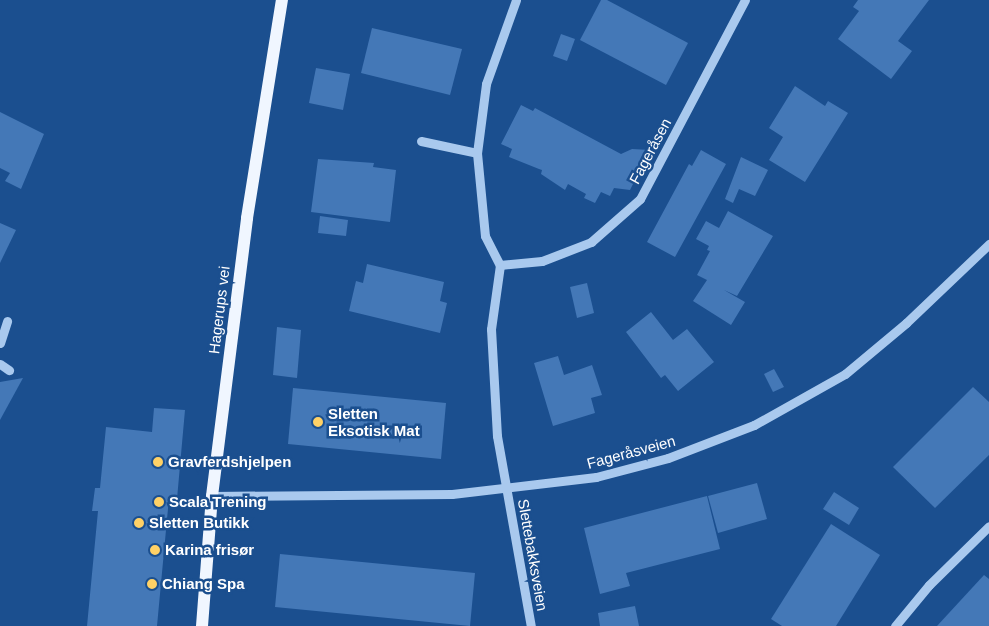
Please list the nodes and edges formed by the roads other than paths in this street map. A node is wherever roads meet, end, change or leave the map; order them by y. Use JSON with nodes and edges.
{"nodes":[{"id":1,"x":282,"y":0,"type":"edge"},
{"id":2,"x":516,"y":0,"type":"edge"},
{"id":3,"x":745,"y":0,"type":"edge"},
{"id":4,"x":421,"y":141,"type":"dead end"},
{"id":5,"x":477,"y":153,"type":"junction"},
{"id":6,"x":989,"y":244,"type":"edge"},
{"id":7,"x":500,"y":265,"type":"junction"},
{"id":8,"x":7,"y":322,"type":"dead end"},
{"id":9,"x":0,"y":343,"type":"edge"},
{"id":10,"x":0,"y":364,"type":"edge"},
{"id":11,"x":9,"y":370,"type":"dead end"},
{"id":12,"x":507,"y":489,"type":"junction"},
{"id":13,"x":212,"y":496,"type":"junction"},
{"id":14,"x":989,"y":526,"type":"edge"},
{"id":15,"x":202,"y":626,"type":"edge"},
{"id":16,"x":531,"y":626,"type":"edge"},
{"id":17,"x":895,"y":626,"type":"edge"}],
"edges":[{"from":1,"to":13,"type":"main road","name":"Hagerups vei"},
{"from":2,"to":5,"type":"street"},
{"from":3,"to":7,"type":"street","name":"Fageråsen"},
{"from":4,"to":5,"type":"street"},
{"from":5,"to":7,"type":"street"},
{"from":6,"to":12,"type":"street","name":"Fageråsveien"},
{"from":7,"to":12,"type":"street"},
{"from":8,"to":9,"type":"street"},
{"from":10,"to":11,"type":"street"},
{"from":12,"to":13,"type":"street","name":"Fageråsveien"},
{"from":12,"to":16,"type":"street","name":"Slettebakksveien"},
{"from":13,"to":15,"type":"main road","name":"Hagerups vei"},
{"from":14,"to":17,"type":"street"}]}
